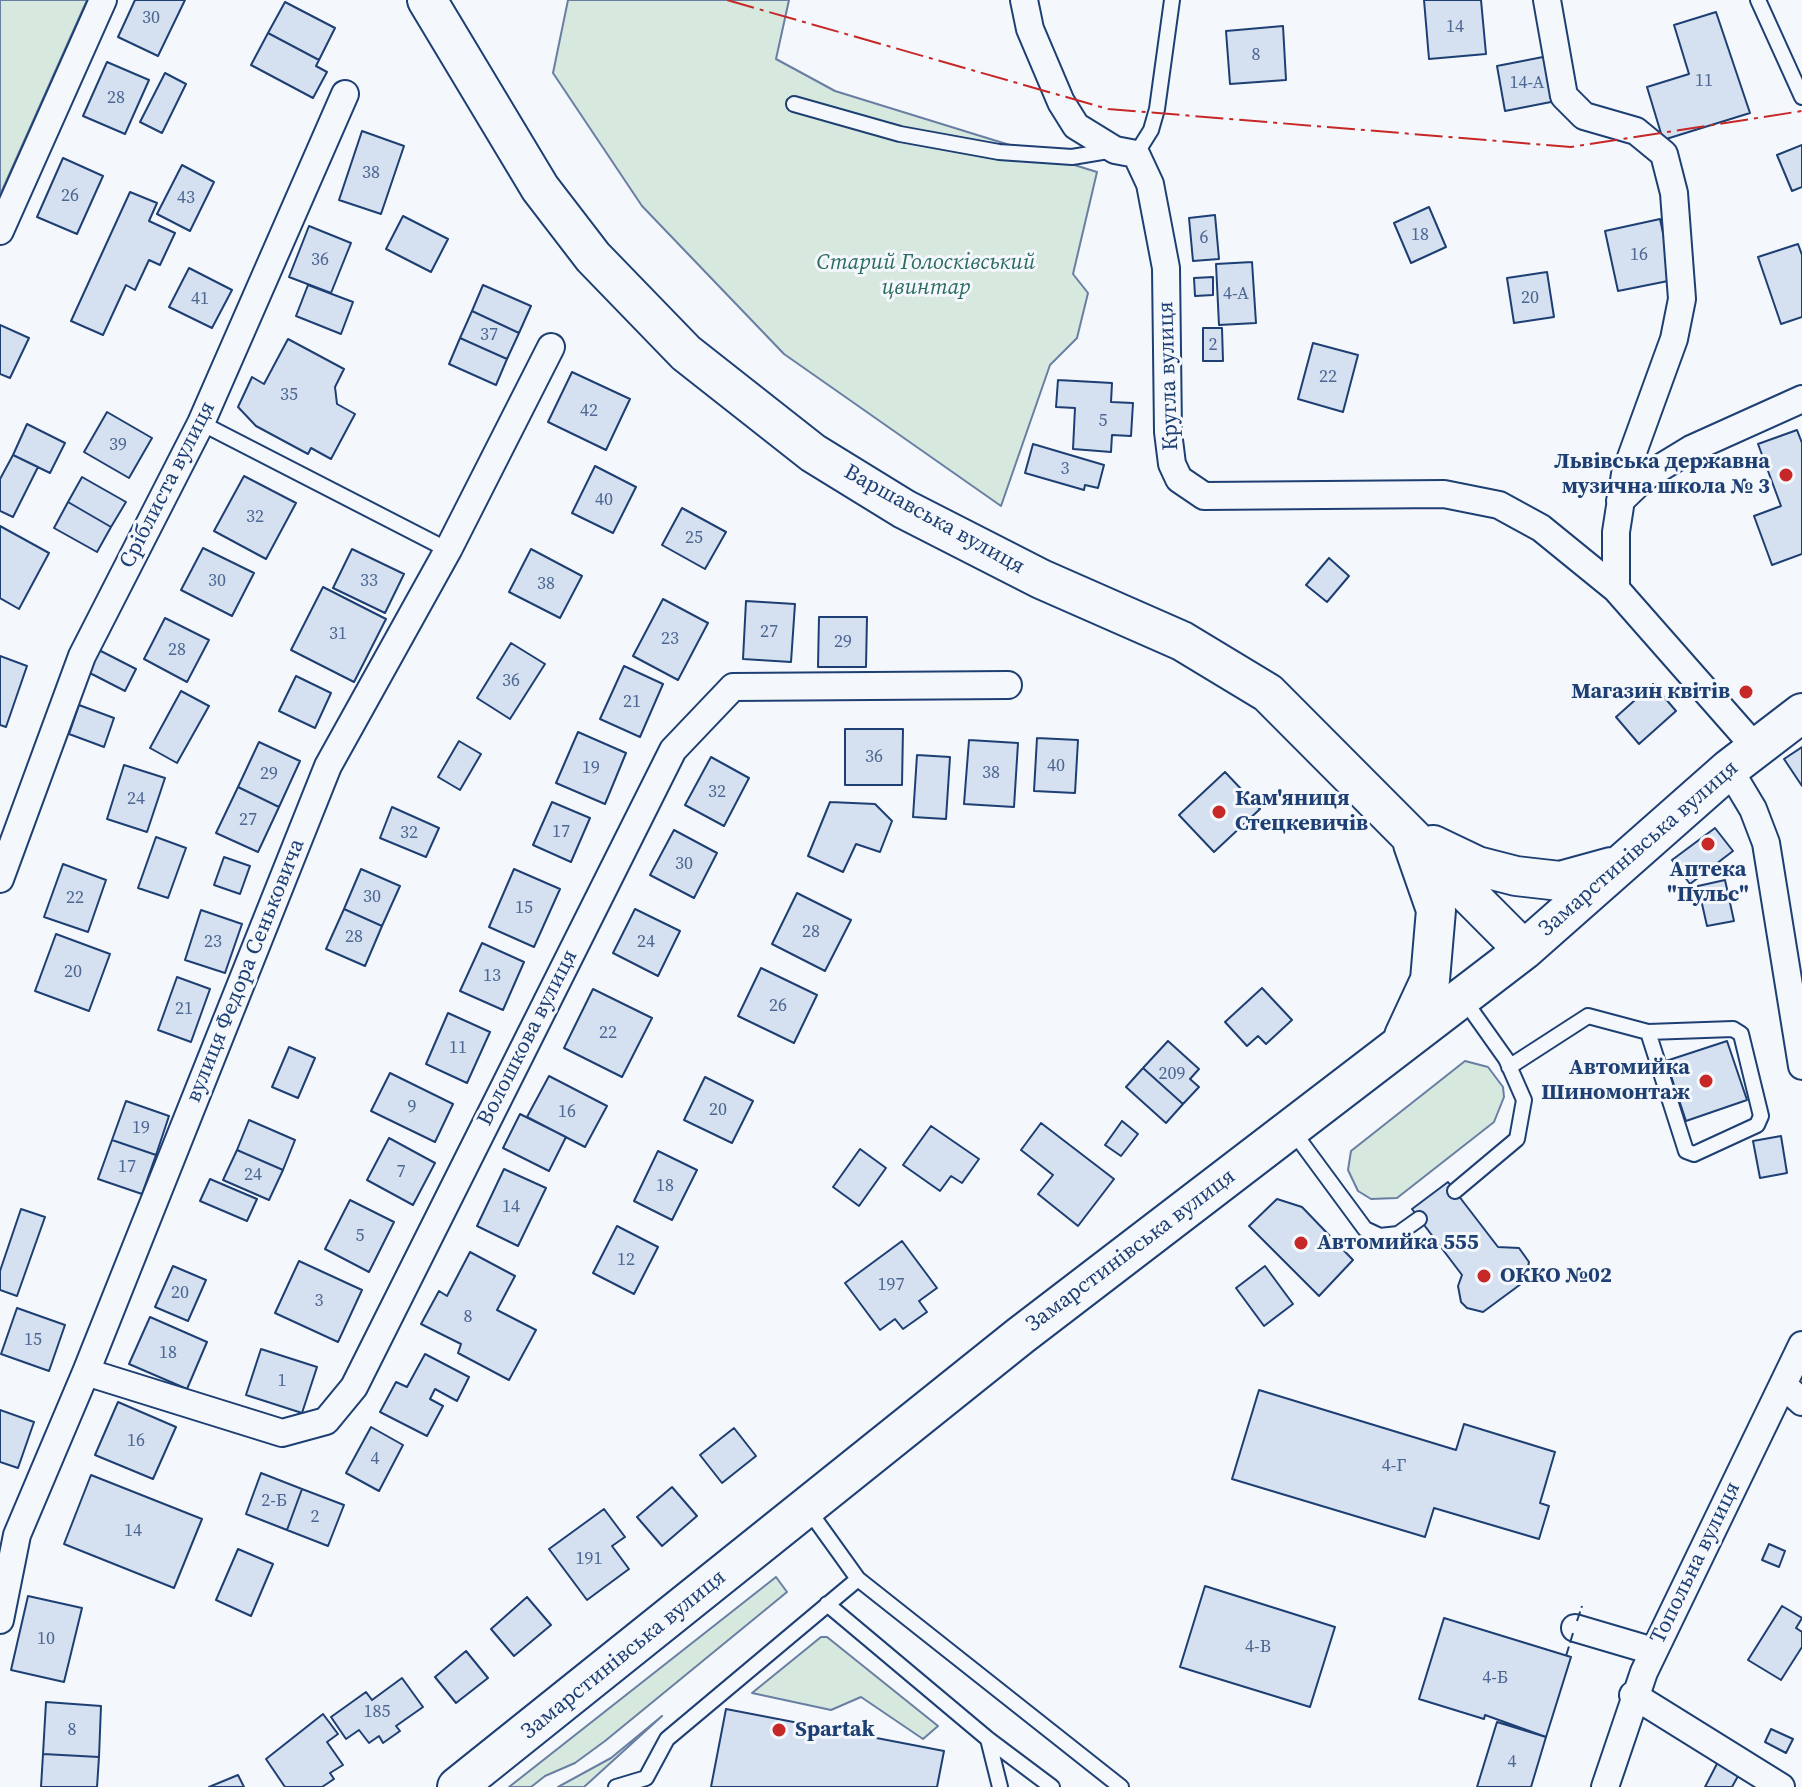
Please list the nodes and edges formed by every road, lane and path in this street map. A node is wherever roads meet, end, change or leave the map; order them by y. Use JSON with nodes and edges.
{"nodes":[{"id":1,"x":103,"y":0,"type":"edge"},
{"id":2,"x":427,"y":0,"type":"edge"},
{"id":3,"x":1024,"y":0,"type":"edge"},
{"id":4,"x":1172,"y":0,"type":"edge"},
{"id":5,"x":1547,"y":0,"type":"edge"},
{"id":6,"x":1758,"y":0,"type":"edge"},
{"id":7,"x":345,"y":94,"type":"dead end"},
{"id":8,"x":1802,"y":97,"type":"edge"},
{"id":9,"x":794,"y":104,"type":"dead end"},
{"id":10,"x":1126,"y":152,"type":"junction"},
{"id":11,"x":0,"y":231,"type":"edge"},
{"id":12,"x":551,"y":347,"type":"dead end"},
{"id":13,"x":1802,"y":399,"type":"edge"},
{"id":14,"x":201,"y":423,"type":"junction"},
{"id":15,"x":1620,"y":501,"type":"junction"},
{"id":16,"x":448,"y":550,"type":"junction"},
{"id":17,"x":1616,"y":589,"type":"junction"},
{"id":18,"x":1008,"y":685,"type":"dead end"},
{"id":19,"x":1802,"y":713,"type":"edge"},
{"id":20,"x":1742,"y":758,"type":"junction"},
{"id":21,"x":1409,"y":834,"type":"junction"},
{"id":22,"x":1619,"y":865,"type":"junction"},
{"id":23,"x":0,"y":879,"type":"edge"},
{"id":24,"x":1524,"y":950,"type":"junction"},
{"id":25,"x":1462,"y":996,"type":"junction"},
{"id":26,"x":1648,"y":1032,"type":"junction"},
{"id":27,"x":1400,"y":1044,"type":"junction"},
{"id":28,"x":1802,"y":1066,"type":"edge"},
{"id":29,"x":1509,"y":1067,"type":"junction"},
{"id":30,"x":1291,"y":1128,"type":"junction"},
{"id":31,"x":1455,"y":1191,"type":"dead end"},
{"id":32,"x":1419,"y":1219,"type":"dead end"},
{"id":33,"x":1802,"y":1345,"type":"edge"},
{"id":34,"x":86,"y":1372,"type":"junction"},
{"id":35,"x":1793,"y":1393,"type":"edge"},
{"id":36,"x":807,"y":1508,"type":"junction"},
{"id":37,"x":8,"y":1532,"type":"edge"},
{"id":38,"x":858,"y":1579,"type":"junction"},
{"id":39,"x":827,"y":1604,"type":"junction"},
{"id":40,"x":0,"y":1620,"type":"edge"},
{"id":41,"x":1575,"y":1628,"type":"dead end"},
{"id":42,"x":1653,"y":1651,"type":"junction"},
{"id":43,"x":1633,"y":1695,"type":"junction"},
{"id":44,"x":988,"y":1739,"type":"junction"},
{"id":45,"x":457,"y":1787,"type":"edge"},
{"id":46,"x":616,"y":1787,"type":"edge"},
{"id":47,"x":1000,"y":1787,"type":"edge"},
{"id":48,"x":1052,"y":1787,"type":"edge"},
{"id":49,"x":1121,"y":1787,"type":"edge"},
{"id":50,"x":1605,"y":1787,"type":"edge"},
{"id":51,"x":1781,"y":1787,"type":"edge"}],
"edges":[{"from":1,"to":11,"type":"street"},
{"from":2,"to":21,"type":"main road","name":"Варшавська вулиця"},
{"from":3,"to":10,"type":"street"},
{"from":4,"to":10,"type":"lane"},
{"from":5,"to":15,"type":"street"},
{"from":6,"to":8,"type":"lane"},
{"from":7,"to":14,"type":"street","name":"Сріблиста вулиця"},
{"from":9,"to":10,"type":"lane"},
{"from":10,"to":17,"type":"street","name":"Кругла вулиця"},
{"from":12,"to":16,"type":"street","name":"вулиця Федора Сеньковича"},
{"from":13,"to":15,"type":"street"},
{"from":14,"to":16,"type":"lane"},
{"from":14,"to":23,"type":"street","name":"Сріблиста вулиця"},
{"from":15,"to":17,"type":"street"},
{"from":16,"to":34,"type":"street","name":"вулиця Федора Сеньковича"},
{"from":17,"to":20,"type":"street","name":"Кругла вулиця"},
{"from":18,"to":34,"type":"street","name":"Волошкова вулиця"},
{"from":19,"to":20,"type":"main road","name":"Замарстинівська вулиця"},
{"from":20,"to":22,"type":"main road","name":"Замарстинівська вулиця"},
{"from":20,"to":28,"type":"street"},
{"from":21,"to":22,"type":"main road"},
{"from":21,"to":24,"type":"main road","name":"Варшавська вулиця"},
{"from":21,"to":27,"type":"main road"},
{"from":22,"to":24,"type":"main road","name":"Замарстинівська вулиця"},
{"from":24,"to":25,"type":"main road","name":"Замарстинівська вулиця"},
{"from":25,"to":27,"type":"main road","name":"Замарстинівська вулиця"},
{"from":25,"to":29,"type":"lane"},
{"from":26,"to":26,"type":"lane"},
{"from":26,"to":29,"type":"lane"},
{"from":27,"to":30,"type":"main road","name":"Замарстинівська вулиця"},
{"from":29,"to":31,"type":"lane"},
{"from":30,"to":32,"type":"lane"},
{"from":30,"to":36,"type":"main road","name":"Замарстинівська вулиця"},
{"from":33,"to":35,"type":"street","name":"Топольна вулиця"},
{"from":34,"to":37,"type":"street","name":"вулиця Федора Сеньковича"},
{"from":35,"to":42,"type":"street","name":"Топольна вулиця"},
{"from":36,"to":38,"type":"lane"},
{"from":36,"to":45,"type":"main road","name":"Замарстинівська вулиця"},
{"from":37,"to":40,"type":"street","name":"вулиця Федора Сеньковича"},
{"from":38,"to":39,"type":"lane"},
{"from":38,"to":49,"type":"lane"},
{"from":39,"to":44,"type":"lane"},
{"from":39,"to":46,"type":"lane"},
{"from":41,"to":42,"type":"street"},
{"from":42,"to":43,"type":"street","name":"Топольна вулиця"},
{"from":43,"to":50,"type":"street","name":"Топольна вулиця"},
{"from":43,"to":51,"type":"street"},
{"from":44,"to":47,"type":"lane"},
{"from":44,"to":48,"type":"lane"}]}
